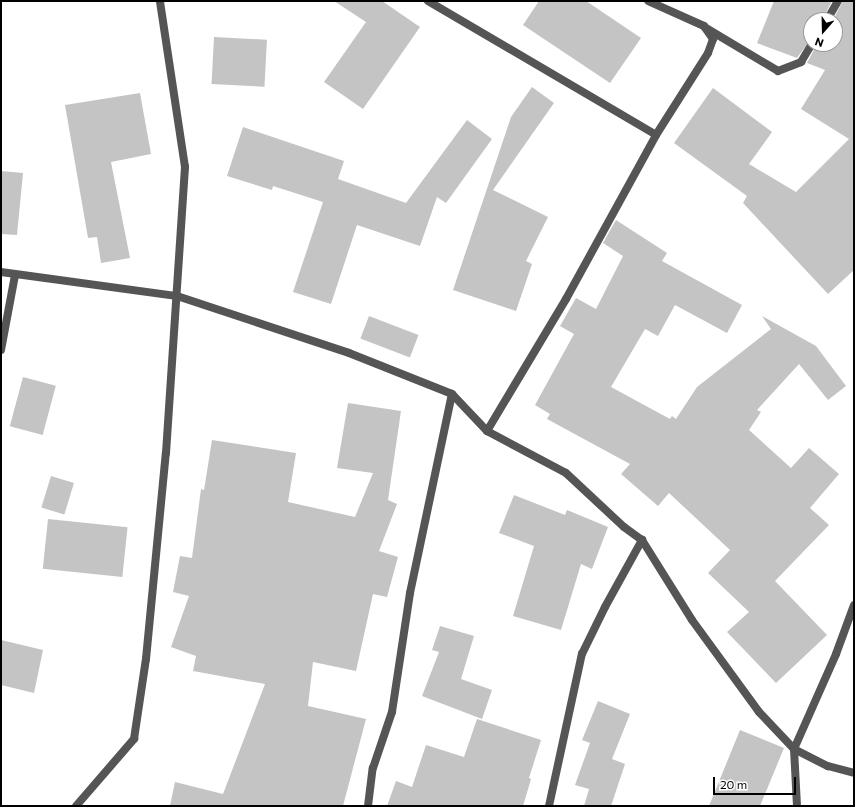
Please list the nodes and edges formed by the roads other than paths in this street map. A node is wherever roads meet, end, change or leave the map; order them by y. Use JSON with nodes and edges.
{"nodes":[{"id":1,"x":160,"y":1,"type":"edge"},
{"id":2,"x":428,"y":1,"type":"edge"},
{"id":3,"x":648,"y":1,"type":"edge"},
{"id":4,"x":838,"y":1,"type":"edge"},
{"id":5,"x":832,"y":12,"type":"edge"},
{"id":6,"x":704,"y":26,"type":"junction"},
{"id":7,"x":807,"y":52,"type":"edge"},
{"id":8,"x":656,"y":135,"type":"junction"},
{"id":9,"x":1,"y":272,"type":"edge"},
{"id":10,"x":15,"y":275,"type":"junction"},
{"id":11,"x":177,"y":296,"type":"junction"},
{"id":12,"x":1,"y":350,"type":"edge"},
{"id":13,"x":452,"y":394,"type":"junction"},
{"id":14,"x":487,"y":431,"type":"junction"},
{"id":15,"x":642,"y":540,"type":"junction"},
{"id":16,"x":854,"y":605,"type":"edge"},
{"id":17,"x":794,"y":749,"type":"junction"},
{"id":18,"x":854,"y":773,"type":"edge"},
{"id":19,"x":76,"y":806,"type":"edge"},
{"id":20,"x":368,"y":806,"type":"edge"},
{"id":21,"x":549,"y":806,"type":"edge"},
{"id":22,"x":797,"y":806,"type":"edge"}],
"edges":[{"from":1,"to":11,"type":"street"},
{"from":2,"to":8,"type":"street"},
{"from":3,"to":6,"type":"street"},
{"from":4,"to":5,"type":"street"},
{"from":6,"to":7,"type":"street"},
{"from":6,"to":8,"type":"street"},
{"from":8,"to":14,"type":"street"},
{"from":9,"to":10,"type":"street"},
{"from":10,"to":11,"type":"street"},
{"from":10,"to":12,"type":"street"},
{"from":11,"to":13,"type":"street"},
{"from":11,"to":19,"type":"street"},
{"from":13,"to":14,"type":"street"},
{"from":13,"to":20,"type":"street"},
{"from":14,"to":15,"type":"street"},
{"from":15,"to":17,"type":"street"},
{"from":15,"to":21,"type":"street"},
{"from":16,"to":17,"type":"street"},
{"from":17,"to":18,"type":"street"},
{"from":17,"to":22,"type":"street"}]}
